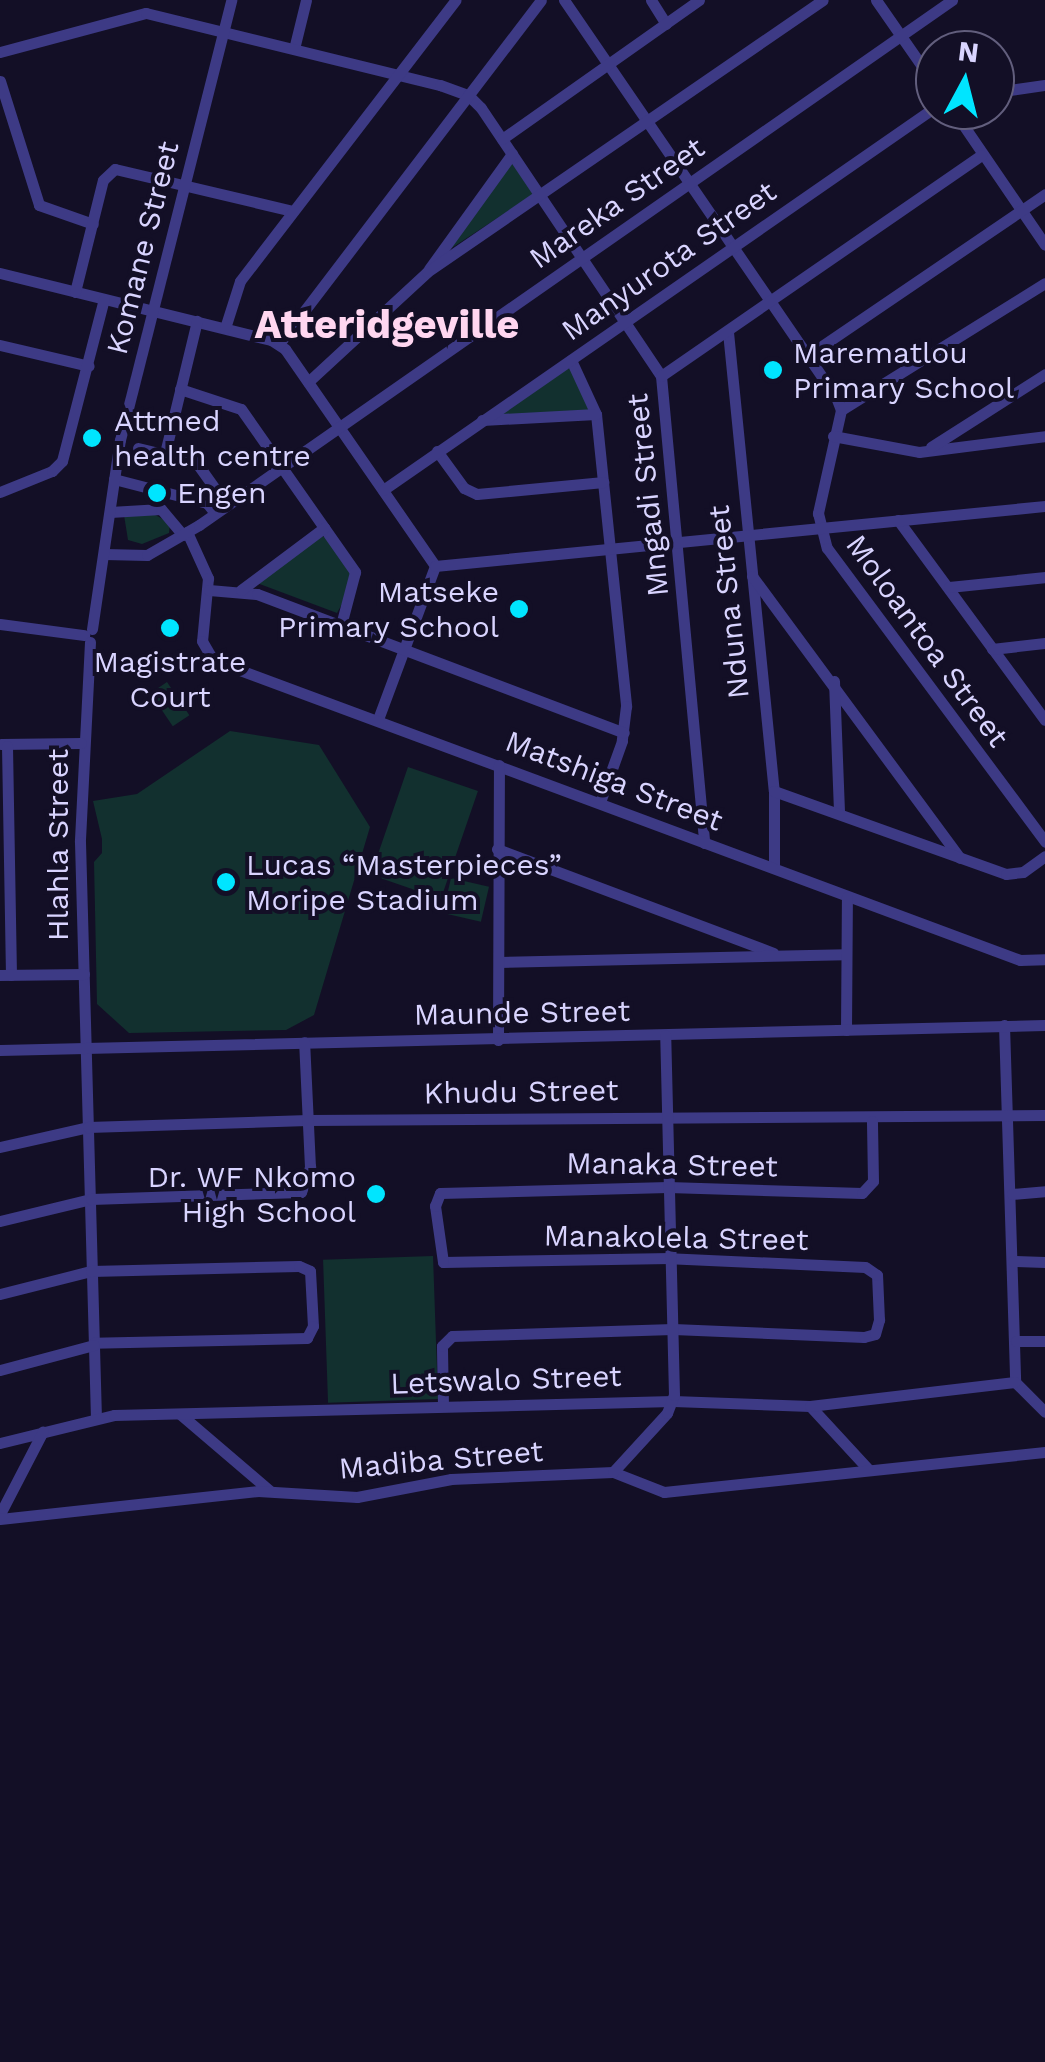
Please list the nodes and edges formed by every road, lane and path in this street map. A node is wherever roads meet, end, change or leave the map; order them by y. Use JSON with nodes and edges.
{"nodes":[{"id":1,"x":232,"y":0,"type":"edge"},
{"id":2,"x":306,"y":0,"type":"edge"},
{"id":3,"x":456,"y":0,"type":"edge"},
{"id":4,"x":541,"y":0,"type":"edge"},
{"id":5,"x":564,"y":0,"type":"edge"},
{"id":6,"x":652,"y":0,"type":"edge"},
{"id":7,"x":700,"y":0,"type":"edge"},
{"id":8,"x":876,"y":0,"type":"edge"},
{"id":9,"x":952,"y":0,"type":"edge"},
{"id":10,"x":817,"y":1,"type":"edge"},
{"id":11,"x":148,"y":6,"type":"edge"},
{"id":12,"x":666,"y":24,"type":"junction"},
{"id":13,"x":225,"y":32,"type":"junction"},
{"id":14,"x":898,"y":37,"type":"junction"},
{"id":15,"x":294,"y":49,"type":"junction"},
{"id":16,"x":0,"y":52,"type":"edge"},
{"id":17,"x":915,"y":59,"type":"edge"},
{"id":18,"x":609,"y":65,"type":"junction"},
{"id":19,"x":398,"y":75,"type":"junction"},
{"id":20,"x":0,"y":81,"type":"edge"},
{"id":21,"x":1045,"y":85,"type":"edge"},
{"id":22,"x":1015,"y":89,"type":"edge"},
{"id":23,"x":468,"y":95,"type":"junction"},
{"id":24,"x":648,"y":120,"type":"junction"},
{"id":25,"x":915,"y":121,"type":"edge"},
{"id":26,"x":965,"y":130,"type":"edge"},
{"id":27,"x":502,"y":139,"type":"junction"},
{"id":28,"x":512,"y":154,"type":"junction"},
{"id":29,"x":981,"y":155,"type":"junction"},
{"id":30,"x":692,"y":182,"type":"junction"},
{"id":31,"x":186,"y":184,"type":"junction"},
{"id":32,"x":541,"y":194,"type":"junction"},
{"id":33,"x":1045,"y":194,"type":"edge"},
{"id":34,"x":1020,"y":210,"type":"junction"},
{"id":35,"x":294,"y":211,"type":"junction"},
{"id":36,"x":92,"y":224,"type":"junction"},
{"id":37,"x":734,"y":245,"type":"junction"},
{"id":38,"x":1045,"y":245,"type":"edge"},
{"id":39,"x":582,"y":256,"type":"junction"},
{"id":40,"x":427,"y":272,"type":"junction"},
{"id":41,"x":0,"y":273,"type":"edge"},
{"id":42,"x":1045,"y":283,"type":"edge"},
{"id":43,"x":75,"y":292,"type":"junction"},
{"id":44,"x":104,"y":299,"type":"junction"},
{"id":45,"x":771,"y":300,"type":"junction"},
{"id":46,"x":154,"y":311,"type":"junction"},
{"id":47,"x":626,"y":320,"type":"junction"},
{"id":48,"x":197,"y":322,"type":"junction"},
{"id":49,"x":225,"y":328,"type":"junction"},
{"id":50,"x":728,"y":332,"type":"junction"},
{"id":51,"x":279,"y":344,"type":"junction"},
{"id":52,"x":0,"y":345,"type":"edge"},
{"id":53,"x":810,"y":354,"type":"junction"},
{"id":54,"x":571,"y":360,"type":"junction"},
{"id":55,"x":89,"y":366,"type":"junction"},
{"id":56,"x":1045,"y":374,"type":"edge"},
{"id":57,"x":661,"y":376,"type":"junction"},
{"id":58,"x":308,"y":382,"type":"junction"},
{"id":59,"x":180,"y":390,"type":"junction"},
{"id":60,"x":842,"y":410,"type":"junction"},
{"id":61,"x":596,"y":414,"type":"junction"},
{"id":62,"x":982,"y":416,"type":"junction"},
{"id":63,"x":482,"y":420,"type":"junction"},
{"id":64,"x":338,"y":427,"type":"junction"},
{"id":65,"x":834,"y":436,"type":"junction"},
{"id":66,"x":1045,"y":436,"type":"edge"},
{"id":67,"x":990,"y":442,"type":"junction"},
{"id":68,"x":138,"y":448,"type":"dead end"},
{"id":69,"x":438,"y":450,"type":"junction"},
{"id":70,"x":924,"y":452,"type":"junction"},
{"id":71,"x":164,"y":453,"type":"junction"},
{"id":72,"x":282,"y":466,"type":"junction"},
{"id":73,"x":114,"y":479,"type":"junction"},
{"id":74,"x":603,"y":482,"type":"junction"},
{"id":75,"x":383,"y":490,"type":"junction"},
{"id":76,"x":0,"y":492,"type":"edge"},
{"id":77,"x":226,"y":504,"type":"junction"},
{"id":78,"x":1045,"y":506,"type":"edge"},
{"id":79,"x":110,"y":512,"type":"junction"},
{"id":80,"x":214,"y":512,"type":"junction"},
{"id":81,"x":898,"y":520,"type":"junction"},
{"id":82,"x":324,"y":528,"type":"junction"},
{"id":83,"x":820,"y":528,"type":"junction"},
{"id":84,"x":185,"y":534,"type":"junction"},
{"id":85,"x":747,"y":536,"type":"junction"},
{"id":86,"x":678,"y":542,"type":"junction"},
{"id":87,"x":610,"y":550,"type":"junction"},
{"id":88,"x":104,"y":554,"type":"junction"},
{"id":89,"x":434,"y":566,"type":"junction"},
{"id":90,"x":752,"y":576,"type":"junction"},
{"id":91,"x":1045,"y":577,"type":"edge"},
{"id":92,"x":948,"y":588,"type":"junction"},
{"id":93,"x":209,"y":590,"type":"junction"},
{"id":94,"x":240,"y":590,"type":"junction"},
{"id":95,"x":0,"y":624,"type":"edge"},
{"id":96,"x":341,"y":625,"type":"junction"},
{"id":97,"x":89,"y":635,"type":"junction"},
{"id":98,"x":1045,"y":643,"type":"edge"},
{"id":99,"x":405,"y":648,"type":"junction"},
{"id":100,"x":992,"y":649,"type":"junction"},
{"id":101,"x":834,"y":681,"type":"junction"},
{"id":102,"x":378,"y":719,"type":"junction"},
{"id":103,"x":1045,"y":720,"type":"edge"},
{"id":104,"x":624,"y":733,"type":"junction"},
{"id":105,"x":81,"y":743,"type":"junction"},
{"id":106,"x":3,"y":744,"type":"edge"},
{"id":107,"x":500,"y":764,"type":"junction"},
{"id":108,"x":774,"y":791,"type":"junction"},
{"id":109,"x":600,"y":802,"type":"junction"},
{"id":110,"x":839,"y":812,"type":"junction"},
{"id":111,"x":1045,"y":842,"type":"edge"},
{"id":112,"x":704,"y":843,"type":"junction"},
{"id":113,"x":497,"y":849,"type":"junction"},
{"id":114,"x":1045,"y":856,"type":"edge"},
{"id":115,"x":960,"y":858,"type":"junction"},
{"id":116,"x":774,"y":867,"type":"junction"},
{"id":117,"x":847,"y":896,"type":"junction"},
{"id":118,"x":844,"y":954,"type":"junction"},
{"id":119,"x":777,"y":955,"type":"junction"},
{"id":120,"x":1045,"y":960,"type":"edge"},
{"id":121,"x":498,"y":962,"type":"junction"},
{"id":122,"x":84,"y":974,"type":"junction"},
{"id":123,"x":5,"y":975,"type":"edge"},
{"id":124,"x":1004,"y":1025,"type":"junction"},
{"id":125,"x":1045,"y":1025,"type":"edge"},
{"id":126,"x":846,"y":1030,"type":"junction"},
{"id":127,"x":665,"y":1036,"type":"junction"},
{"id":128,"x":498,"y":1040,"type":"junction"},
{"id":129,"x":304,"y":1042,"type":"junction"},
{"id":130,"x":86,"y":1048,"type":"junction"},
{"id":131,"x":0,"y":1050,"type":"edge"},
{"id":132,"x":668,"y":1116,"type":"junction"},
{"id":133,"x":1045,"y":1116,"type":"edge"},
{"id":134,"x":1008,"y":1119,"type":"junction"},
{"id":135,"x":308,"y":1120,"type":"junction"},
{"id":136,"x":872,"y":1121,"type":"junction"},
{"id":137,"x":88,"y":1128,"type":"junction"},
{"id":138,"x":0,"y":1147,"type":"edge"},
{"id":139,"x":668,"y":1187,"type":"junction"},
{"id":140,"x":1045,"y":1191,"type":"edge"},
{"id":141,"x":1012,"y":1194,"type":"junction"},
{"id":142,"x":90,"y":1199,"type":"junction"},
{"id":143,"x":0,"y":1220,"type":"edge"},
{"id":144,"x":436,"y":1228,"type":"joint"},
{"id":145,"x":670,"y":1258,"type":"junction"},
{"id":146,"x":1013,"y":1261,"type":"junction"},
{"id":147,"x":1045,"y":1262,"type":"edge"},
{"id":148,"x":91,"y":1271,"type":"junction"},
{"id":149,"x":0,"y":1294,"type":"edge"},
{"id":150,"x":672,"y":1330,"type":"junction"},
{"id":151,"x":1016,"y":1341,"type":"junction"},
{"id":152,"x":1045,"y":1341,"type":"edge"},
{"id":153,"x":94,"y":1344,"type":"junction"},
{"id":154,"x":0,"y":1370,"type":"edge"},
{"id":155,"x":1015,"y":1382,"type":"junction"},
{"id":156,"x":673,"y":1401,"type":"junction"},
{"id":157,"x":444,"y":1406,"type":"junction"},
{"id":158,"x":810,"y":1406,"type":"junction"},
{"id":159,"x":1045,"y":1412,"type":"edge"},
{"id":160,"x":180,"y":1414,"type":"junction"},
{"id":161,"x":96,"y":1417,"type":"junction"},
{"id":162,"x":43,"y":1432,"type":"junction"},
{"id":163,"x":0,"y":1442,"type":"edge"},
{"id":164,"x":1045,"y":1452,"type":"edge"},
{"id":165,"x":869,"y":1470,"type":"junction"},
{"id":166,"x":614,"y":1472,"type":"junction"},
{"id":167,"x":270,"y":1490,"type":"junction"},
{"id":168,"x":0,"y":1516,"type":"edge"}],
"edges":[{"from":1,"to":13,"type":"street","name":"Komane Street"},
{"from":2,"to":15,"type":"street"},
{"from":3,"to":19,"type":"street"},
{"from":4,"to":23,"type":"street"},
{"from":5,"to":18,"type":"street"},
{"from":6,"to":12,"type":"street"},
{"from":7,"to":12,"type":"street"},
{"from":8,"to":14,"type":"street"},
{"from":9,"to":14,"type":"street","name":"Mareka Street"},
{"from":10,"to":24,"type":"street"},
{"from":11,"to":13,"type":"street"},
{"from":11,"to":16,"type":"street"},
{"from":12,"to":18,"type":"street"},
{"from":13,"to":15,"type":"street"},
{"from":13,"to":31,"type":"street","name":"Komane Street"},
{"from":14,"to":17,"type":"street"},
{"from":14,"to":30,"type":"street","name":"Mareka Street"},
{"from":15,"to":19,"type":"street"},
{"from":18,"to":24,"type":"street"},
{"from":18,"to":27,"type":"street"},
{"from":19,"to":23,"type":"street"},
{"from":19,"to":35,"type":"street"},
{"from":20,"to":36,"type":"street"},
{"from":21,"to":22,"type":"street"},
{"from":23,"to":27,"type":"street","name":"Mngadi Street"},
{"from":23,"to":51,"type":"street"},
{"from":24,"to":30,"type":"street"},
{"from":24,"to":32,"type":"street"},
{"from":25,"to":37,"type":"street","name":"Manyurota Street"},
{"from":26,"to":29,"type":"street"},
{"from":27,"to":28,"type":"street","name":"Mngadi Street"},
{"from":28,"to":32,"type":"street","name":"Mngadi Street"},
{"from":28,"to":40,"type":"street"},
{"from":29,"to":34,"type":"street"},
{"from":29,"to":45,"type":"street"},
{"from":30,"to":37,"type":"street"},
{"from":30,"to":39,"type":"street","name":"Mareka Street"},
{"from":31,"to":35,"type":"street"},
{"from":31,"to":36,"type":"street"},
{"from":31,"to":46,"type":"street","name":"Komane Street"},
{"from":32,"to":39,"type":"street","name":"Mngadi Street"},
{"from":32,"to":40,"type":"street"},
{"from":33,"to":34,"type":"street"},
{"from":34,"to":38,"type":"street"},
{"from":34,"to":53,"type":"street"},
{"from":35,"to":49,"type":"street"},
{"from":36,"to":43,"type":"street"},
{"from":37,"to":45,"type":"street"},
{"from":37,"to":47,"type":"street","name":"Manyurota Street"},
{"from":39,"to":47,"type":"street","name":"Mngadi Street"},
{"from":39,"to":64,"type":"street","name":"Mareka Street"},
{"from":40,"to":58,"type":"street"},
{"from":41,"to":43,"type":"street"},
{"from":42,"to":60,"type":"street"},
{"from":43,"to":44,"type":"street"},
{"from":44,"to":46,"type":"street"},
{"from":44,"to":55,"type":"street"},
{"from":45,"to":50,"type":"street"},
{"from":45,"to":53,"type":"street"},
{"from":46,"to":48,"type":"street"},
{"from":46,"to":73,"type":"street","name":"Komane Street"},
{"from":47,"to":54,"type":"street","name":"Manyurota Street"},
{"from":47,"to":57,"type":"street","name":"Mngadi Street"},
{"from":48,"to":49,"type":"street"},
{"from":48,"to":59,"type":"street"},
{"from":49,"to":51,"type":"street"},
{"from":50,"to":57,"type":"street"},
{"from":50,"to":85,"type":"street","name":"Nduna Street"},
{"from":51,"to":58,"type":"street"},
{"from":52,"to":55,"type":"street"},
{"from":53,"to":60,"type":"street"},
{"from":54,"to":61,"type":"street"},
{"from":54,"to":63,"type":"street","name":"Manyurota Street"},
{"from":55,"to":76,"type":"street"},
{"from":56,"to":62,"type":"street"},
{"from":57,"to":86,"type":"street","name":"Mngadi Street"},
{"from":58,"to":64,"type":"street"},
{"from":59,"to":71,"type":"street"},
{"from":59,"to":72,"type":"street"},
{"from":60,"to":65,"type":"street","name":"Moloantoa Street"},
{"from":61,"to":63,"type":"street"},
{"from":61,"to":74,"type":"street"},
{"from":62,"to":67,"type":"street"},
{"from":62,"to":70,"type":"street"},
{"from":63,"to":69,"type":"street","name":"Manyurota Street"},
{"from":64,"to":72,"type":"street","name":"Mareka Street"},
{"from":64,"to":75,"type":"street"},
{"from":65,"to":70,"type":"street"},
{"from":65,"to":83,"type":"street","name":"Moloantoa Street"},
{"from":66,"to":67,"type":"street"},
{"from":67,"to":70,"type":"street"},
{"from":68,"to":71,"type":"street"},
{"from":69,"to":74,"type":"street"},
{"from":69,"to":75,"type":"street","name":"Manyurota Street"},
{"from":71,"to":77,"type":"street"},
{"from":72,"to":77,"type":"street","name":"Mareka Street"},
{"from":72,"to":82,"type":"street"},
{"from":73,"to":79,"type":"street","name":"Komane Street"},
{"from":73,"to":80,"type":"street"},
{"from":74,"to":87,"type":"street"},
{"from":75,"to":89,"type":"street"},
{"from":77,"to":80,"type":"street","name":"Mareka Street"},
{"from":78,"to":81,"type":"street"},
{"from":79,"to":84,"type":"street"},
{"from":79,"to":88,"type":"street","name":"Komane Street"},
{"from":80,"to":84,"type":"street","name":"Mareka Street"},
{"from":81,"to":83,"type":"street"},
{"from":81,"to":92,"type":"street"},
{"from":82,"to":94,"type":"street"},
{"from":82,"to":96,"type":"street"},
{"from":83,"to":85,"type":"street"},
{"from":83,"to":111,"type":"street","name":"Moloantoa Street"},
{"from":84,"to":88,"type":"street","name":"Mareka Street"},
{"from":84,"to":93,"type":"street"},
{"from":85,"to":86,"type":"street"},
{"from":85,"to":90,"type":"street","name":"Nduna Street"},
{"from":86,"to":87,"type":"street"},
{"from":86,"to":112,"type":"street","name":"Mngadi Street"},
{"from":87,"to":89,"type":"street"},
{"from":87,"to":104,"type":"street"},
{"from":88,"to":97,"type":"street","name":"Komane Street"},
{"from":89,"to":99,"type":"street"},
{"from":90,"to":101,"type":"street"},
{"from":90,"to":108,"type":"street","name":"Nduna Street"},
{"from":91,"to":92,"type":"street"},
{"from":92,"to":100,"type":"street"},
{"from":93,"to":94,"type":"street"},
{"from":93,"to":102,"type":"street","name":"Matshiga Street"},
{"from":94,"to":96,"type":"street"},
{"from":95,"to":97,"type":"street"},
{"from":96,"to":99,"type":"street"},
{"from":97,"to":105,"type":"street","name":"Hlahla Street"},
{"from":98,"to":100,"type":"street"},
{"from":99,"to":102,"type":"street"},
{"from":99,"to":104,"type":"street"},
{"from":100,"to":103,"type":"street"},
{"from":101,"to":110,"type":"street"},
{"from":101,"to":115,"type":"street"},
{"from":102,"to":107,"type":"street","name":"Matshiga Street"},
{"from":104,"to":109,"type":"street"},
{"from":105,"to":106,"type":"street"},
{"from":105,"to":122,"type":"street","name":"Hlahla Street"},
{"from":106,"to":123,"type":"street"},
{"from":107,"to":109,"type":"street","name":"Matshiga Street"},
{"from":107,"to":113,"type":"street"},
{"from":108,"to":110,"type":"street"},
{"from":108,"to":116,"type":"street","name":"Nduna Street"},
{"from":109,"to":112,"type":"street","name":"Matshiga Street"},
{"from":110,"to":115,"type":"street"},
{"from":112,"to":116,"type":"street","name":"Matshiga Street"},
{"from":113,"to":119,"type":"street"},
{"from":113,"to":121,"type":"street"},
{"from":114,"to":115,"type":"street"},
{"from":116,"to":117,"type":"street","name":"Matshiga Street"},
{"from":117,"to":118,"type":"street"},
{"from":117,"to":120,"type":"street","name":"Matshiga Street"},
{"from":118,"to":119,"type":"street"},
{"from":118,"to":126,"type":"street"},
{"from":119,"to":121,"type":"street"},
{"from":121,"to":128,"type":"street"},
{"from":122,"to":123,"type":"street"},
{"from":122,"to":130,"type":"street","name":"Hlahla Street"},
{"from":124,"to":125,"type":"street","name":"Maunde Street"},
{"from":124,"to":126,"type":"street","name":"Maunde Street"},
{"from":124,"to":134,"type":"street"},
{"from":126,"to":127,"type":"street","name":"Maunde Street"},
{"from":127,"to":128,"type":"street","name":"Maunde Street"},
{"from":127,"to":132,"type":"street"},
{"from":128,"to":129,"type":"street","name":"Maunde Street"},
{"from":129,"to":130,"type":"street","name":"Maunde Street"},
{"from":129,"to":135,"type":"street"},
{"from":130,"to":131,"type":"street","name":"Maunde Street"},
{"from":130,"to":137,"type":"street","name":"Hlahla Street"},
{"from":132,"to":135,"type":"street","name":"Khudu Street"},
{"from":132,"to":136,"type":"street","name":"Khudu Street"},
{"from":132,"to":139,"type":"street"},
{"from":133,"to":134,"type":"street","name":"Khudu Street"},
{"from":134,"to":136,"type":"street","name":"Khudu Street"},
{"from":134,"to":141,"type":"street"},
{"from":135,"to":137,"type":"street","name":"Khudu Street"},
{"from":135,"to":142,"type":"street"},
{"from":136,"to":139,"type":"street","name":"Manaka Street"},
{"from":137,"to":138,"type":"street","name":"Khudu Street"},
{"from":137,"to":142,"type":"street","name":"Hlahla Street"},
{"from":139,"to":144,"type":"street","name":"Manaka Street"},
{"from":139,"to":145,"type":"street"},
{"from":140,"to":141,"type":"street"},
{"from":141,"to":146,"type":"street"},
{"from":142,"to":143,"type":"street"},
{"from":142,"to":148,"type":"street","name":"Hlahla Street"},
{"from":144,"to":145,"type":"street","name":"Manakolela Street"},
{"from":145,"to":150,"type":"street"},
{"from":145,"to":150,"type":"street","name":"Manakolela Street"},
{"from":146,"to":147,"type":"street"},
{"from":146,"to":151,"type":"street"},
{"from":148,"to":149,"type":"street"},
{"from":148,"to":153,"type":"street","name":"Hlahla Street"},
{"from":148,"to":153,"type":"street"},
{"from":150,"to":156,"type":"street"},
{"from":150,"to":157,"type":"street"},
{"from":151,"to":152,"type":"street"},
{"from":151,"to":155,"type":"street"},
{"from":153,"to":154,"type":"street"},
{"from":153,"to":161,"type":"street","name":"Hlahla Street"},
{"from":155,"to":158,"type":"street","name":"Letswalo Street"},
{"from":155,"to":159,"type":"street"},
{"from":156,"to":157,"type":"street","name":"Letswalo Street"},
{"from":156,"to":158,"type":"street","name":"Letswalo Street"},
{"from":156,"to":166,"type":"street"},
{"from":157,"to":160,"type":"street","name":"Letswalo Street"},
{"from":158,"to":165,"type":"street"},
{"from":160,"to":161,"type":"street","name":"Letswalo Street"},
{"from":160,"to":167,"type":"street"},
{"from":161,"to":162,"type":"street","name":"Letswalo Street"},
{"from":162,"to":163,"type":"street","name":"Letswalo Street"},
{"from":162,"to":168,"type":"street"},
{"from":164,"to":165,"type":"street"},
{"from":165,"to":166,"type":"street"},
{"from":166,"to":167,"type":"street","name":"Madiba Street"},
{"from":167,"to":168,"type":"street","name":"Madiba Street"}]}
